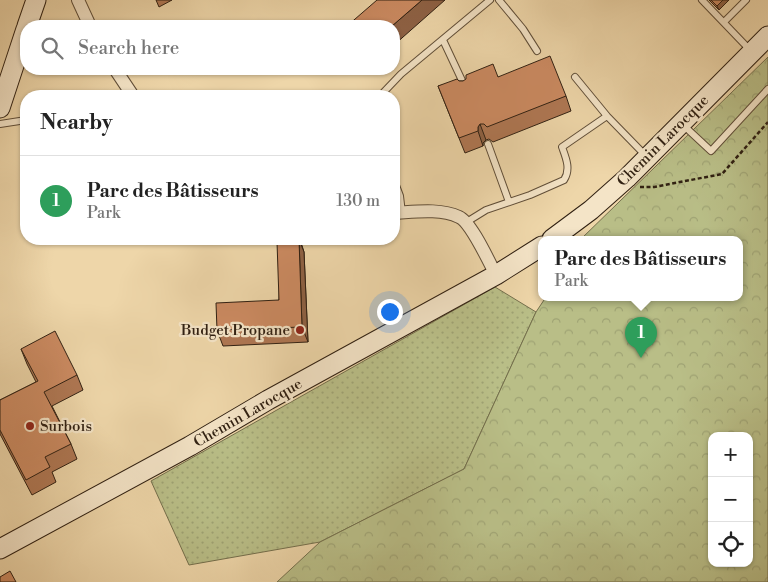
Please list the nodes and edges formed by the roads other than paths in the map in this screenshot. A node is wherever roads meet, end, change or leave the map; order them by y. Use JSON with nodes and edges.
{"nodes":[{"id":1,"x":36,"y":0,"type":"edge"},
{"id":2,"x":78,"y":0,"type":"edge"},
{"id":3,"x":490,"y":0,"type":"edge"},
{"id":4,"x":499,"y":0,"type":"edge"},
{"id":5,"x":702,"y":0,"type":"edge"},
{"id":6,"x":745,"y":0,"type":"edge"},
{"id":7,"x":29,"y":20,"type":"edge"},
{"id":8,"x":87,"y":20,"type":"edge"},
{"id":9,"x":724,"y":22,"type":"junction"},
{"id":10,"x":768,"y":36,"type":"edge"},
{"id":11,"x":443,"y":40,"type":"junction"},
{"id":12,"x":20,"y":48,"type":"edge"},
{"id":13,"x":537,"y":51,"type":"dead end"},
{"id":14,"x":752,"y":53,"type":"junction"},
{"id":15,"x":119,"y":75,"type":"edge"},
{"id":16,"x":575,"y":77,"type":"dead end"},
{"id":17,"x":768,"y":89,"type":"edge"},
{"id":18,"x":129,"y":90,"type":"edge"},
{"id":19,"x":386,"y":90,"type":"edge"},
{"id":20,"x":467,"y":92,"type":"edge"},
{"id":21,"x":0,"y":108,"type":"edge"},
{"id":22,"x":607,"y":116,"type":"junction"},
{"id":23,"x":20,"y":121,"type":"edge"},
{"id":24,"x":0,"y":124,"type":"edge"},
{"id":25,"x":681,"y":124,"type":"junction"},
{"id":26,"x":488,"y":144,"type":"dead end"},
{"id":27,"x":647,"y":157,"type":"junction"},
{"id":28,"x":509,"y":202,"type":"junction"},
{"id":29,"x":400,"y":213,"type":"edge"},
{"id":30,"x":465,"y":223,"type":"junction"},
{"id":31,"x":556,"y":236,"type":"edge"},
{"id":32,"x":538,"y":249,"type":"edge"},
{"id":33,"x":496,"y":275,"type":"junction"},
{"id":34,"x":0,"y":549,"type":"edge"}],
"edges":[{"from":1,"to":7,"type":"main road"},
{"from":2,"to":8,"type":"street"},
{"from":3,"to":11,"type":"lane"},
{"from":4,"to":13,"type":"lane"},
{"from":5,"to":9,"type":"lane"},
{"from":6,"to":9,"type":"lane"},
{"from":9,"to":14,"type":"lane"},
{"from":10,"to":14,"type":"main road","name":"Chemin Larocque"},
{"from":11,"to":19,"type":"lane"},
{"from":11,"to":20,"type":"lane"},
{"from":12,"to":21,"type":"main road"},
{"from":14,"to":25,"type":"main road","name":"Chemin Larocque"},
{"from":15,"to":18,"type":"street"},
{"from":16,"to":22,"type":"lane"},
{"from":17,"to":25,"type":"lane"},
{"from":22,"to":27,"type":"lane"},
{"from":22,"to":28,"type":"lane"},
{"from":23,"to":24,"type":"lane"},
{"from":25,"to":27,"type":"main road","name":"Chemin Larocque"},
{"from":26,"to":28,"type":"lane"},
{"from":27,"to":31,"type":"main road","name":"Chemin Larocque"},
{"from":28,"to":30,"type":"lane"},
{"from":29,"to":30,"type":"street"},
{"from":30,"to":33,"type":"street"},
{"from":32,"to":33,"type":"main road","name":"Chemin Larocque"},
{"from":33,"to":34,"type":"main road","name":"Chemin Larocque"}]}
